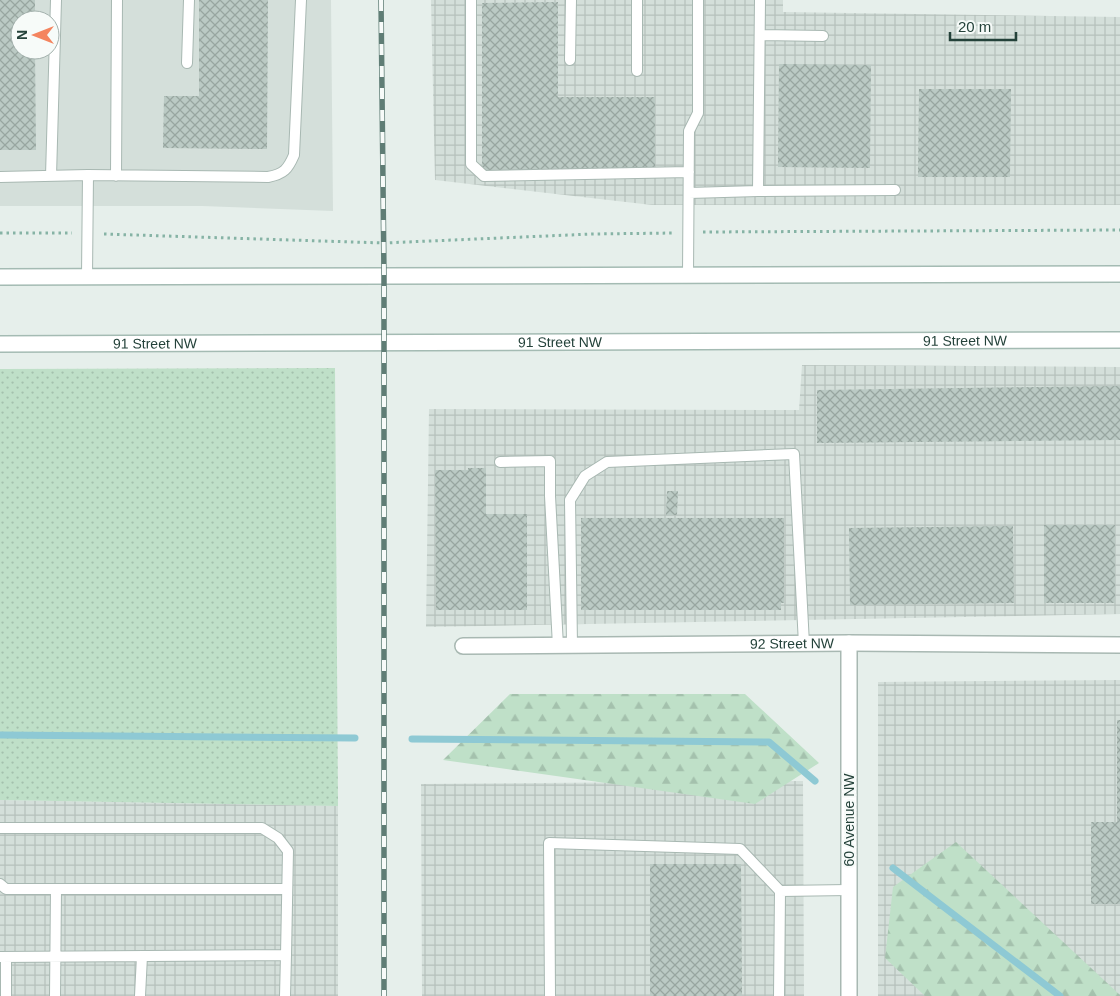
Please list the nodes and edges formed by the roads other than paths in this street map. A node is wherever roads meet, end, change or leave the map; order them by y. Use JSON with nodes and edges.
{"nodes":[{"id":1,"x":56,"y":0,"type":"edge"},
{"id":2,"x":117,"y":0,"type":"edge"},
{"id":3,"x":189,"y":0,"type":"edge"},
{"id":4,"x":301,"y":0,"type":"edge"},
{"id":5,"x":471,"y":0,"type":"edge"},
{"id":6,"x":570,"y":0,"type":"edge"},
{"id":7,"x":637,"y":0,"type":"edge"},
{"id":8,"x":698,"y":0,"type":"edge"},
{"id":9,"x":760,"y":0,"type":"edge"},
{"id":10,"x":760,"y":36,"type":"junction"},
{"id":11,"x":823,"y":36,"type":"dead end"},
{"id":12,"x":570,"y":60,"type":"dead end"},
{"id":13,"x":187,"y":63,"type":"dead end"},
{"id":14,"x":636,"y":71,"type":"dead end"},
{"id":15,"x":689,"y":172,"type":"junction"},
{"id":16,"x":88,"y":175,"type":"junction"},
{"id":17,"x":51,"y":176,"type":"junction"},
{"id":18,"x":116,"y":176,"type":"junction"},
{"id":19,"x":0,"y":177,"type":"edge"},
{"id":20,"x":895,"y":190,"type":"dead end"},
{"id":21,"x":758,"y":191,"type":"junction"},
{"id":22,"x":689,"y":192,"type":"junction"},
{"id":23,"x":1120,"y":274,"type":"edge"},
{"id":24,"x":688,"y":275,"type":"junction"},
{"id":25,"x":87,"y":276,"type":"junction"},
{"id":26,"x":0,"y":277,"type":"edge"},
{"id":27,"x":1120,"y":340,"type":"edge"},
{"id":28,"x":0,"y":344,"type":"edge"},
{"id":29,"x":500,"y":462,"type":"dead end"},
{"id":30,"x":849,"y":643,"type":"junction"},
{"id":31,"x":804,"y":644,"type":"junction"},
{"id":32,"x":1120,"y":645,"type":"edge"},
{"id":33,"x":463,"y":646,"type":"dead end"},
{"id":34,"x":565,"y":646,"type":"junction"},
{"id":35,"x":0,"y":828,"type":"edge"},
{"id":36,"x":0,"y":884,"type":"edge"},
{"id":37,"x":56,"y":889,"type":"junction"},
{"id":38,"x":287,"y":889,"type":"junction"},
{"id":39,"x":849,"y":890,"type":"junction"},
{"id":40,"x":780,"y":891,"type":"junction"},
{"id":41,"x":286,"y":955,"type":"junction"},
{"id":42,"x":55,"y":956,"type":"junction"},
{"id":43,"x":142,"y":956,"type":"junction"},
{"id":44,"x":3,"y":957,"type":"edge"},
{"id":45,"x":6,"y":996,"type":"edge"},
{"id":46,"x":54,"y":996,"type":"edge"},
{"id":47,"x":140,"y":996,"type":"edge"},
{"id":48,"x":286,"y":996,"type":"edge"},
{"id":49,"x":550,"y":996,"type":"edge"},
{"id":50,"x":779,"y":996,"type":"edge"},
{"id":51,"x":849,"y":996,"type":"edge"}],
"edges":[{"from":1,"to":17,"type":"lane"},
{"from":2,"to":18,"type":"lane"},
{"from":3,"to":13,"type":"lane"},
{"from":4,"to":18,"type":"lane"},
{"from":5,"to":15,"type":"lane"},
{"from":6,"to":12,"type":"lane"},
{"from":7,"to":14,"type":"lane"},
{"from":8,"to":15,"type":"lane"},
{"from":9,"to":10,"type":"lane"},
{"from":10,"to":11,"type":"lane"},
{"from":10,"to":21,"type":"lane"},
{"from":15,"to":22,"type":"lane"},
{"from":16,"to":17,"type":"lane"},
{"from":16,"to":18,"type":"lane"},
{"from":16,"to":25,"type":"lane"},
{"from":17,"to":19,"type":"lane"},
{"from":20,"to":21,"type":"lane"},
{"from":21,"to":22,"type":"lane"},
{"from":22,"to":24,"type":"lane"},
{"from":23,"to":24,"type":"main road"},
{"from":24,"to":25,"type":"main road"},
{"from":25,"to":26,"type":"main road"},
{"from":27,"to":28,"type":"main road","name":"91 Street NW"},
{"from":29,"to":34,"type":"lane"},
{"from":30,"to":31,"type":"main road","name":"92 Street NW"},
{"from":30,"to":32,"type":"main road","name":"92 Street NW"},
{"from":30,"to":39,"type":"main road","name":"60 Avenue NW"},
{"from":31,"to":34,"type":"main road","name":"92 Street NW"},
{"from":31,"to":34,"type":"lane"},
{"from":33,"to":34,"type":"main road","name":"92 Street NW"},
{"from":35,"to":38,"type":"lane"},
{"from":36,"to":37,"type":"lane"},
{"from":37,"to":38,"type":"lane"},
{"from":37,"to":42,"type":"lane"},
{"from":38,"to":41,"type":"lane"},
{"from":39,"to":40,"type":"lane"},
{"from":39,"to":51,"type":"main road","name":"60 Avenue NW"},
{"from":40,"to":49,"type":"lane"},
{"from":40,"to":50,"type":"lane"},
{"from":41,"to":43,"type":"lane"},
{"from":41,"to":48,"type":"lane"},
{"from":42,"to":43,"type":"lane"},
{"from":42,"to":44,"type":"lane"},
{"from":42,"to":46,"type":"lane"},
{"from":43,"to":47,"type":"lane"},
{"from":44,"to":45,"type":"lane"}]}
